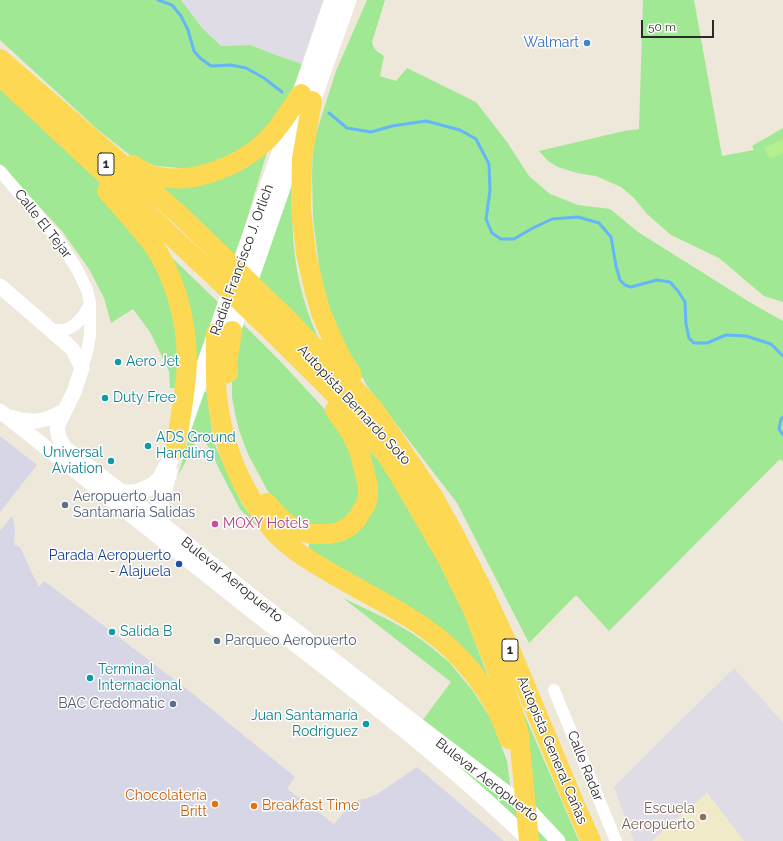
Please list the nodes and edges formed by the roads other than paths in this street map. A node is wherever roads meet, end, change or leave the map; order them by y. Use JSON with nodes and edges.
{"nodes":[{"id":1,"x":333,"y":0,"type":"edge"},
{"id":2,"x":348,"y":0,"type":"edge"},
{"id":3,"x":357,"y":0,"type":"edge"},
{"id":4,"x":0,"y":47,"type":"edge"},
{"id":5,"x":0,"y":59,"type":"edge"},
{"id":6,"x":0,"y":76,"type":"edge"},
{"id":7,"x":320,"y":79,"type":"junction"},
{"id":8,"x":306,"y":97,"type":"junction"},
{"id":9,"x":0,"y":171,"type":"edge"},
{"id":10,"x":97,"y":178,"type":"junction"},
{"id":11,"x":214,"y":270,"type":"junction"},
{"id":12,"x":0,"y":286,"type":"edge"},
{"id":13,"x":90,"y":303,"type":"junction"},
{"id":14,"x":262,"y":322,"type":"junction"},
{"id":15,"x":51,"y":330,"type":"junction"},
{"id":16,"x":224,"y":332,"type":"junction"},
{"id":17,"x":82,"y":368,"type":"junction"},
{"id":18,"x":372,"y":407,"type":"junction"},
{"id":19,"x":334,"y":408,"type":"junction"},
{"id":20,"x":64,"y":412,"type":"junction"},
{"id":21,"x":4,"y":414,"type":"edge"},
{"id":22,"x":363,"y":424,"type":"joint"},
{"id":23,"x":371,"y":446,"type":"joint"},
{"id":24,"x":175,"y":450,"type":"junction"},
{"id":25,"x":407,"y":473,"type":"junction"},
{"id":26,"x":122,"y":493,"type":"junction"},
{"id":27,"x":156,"y":519,"type":"junction"},
{"id":28,"x":554,"y":690,"type":"dead end"},
{"id":29,"x":524,"y":782,"type":"junction"},
{"id":30,"x":530,"y":841,"type":"edge"},
{"id":31,"x":558,"y":841,"type":"edge"},
{"id":32,"x":591,"y":841,"type":"edge"},
{"id":33,"x":616,"y":841,"type":"edge"}],
"edges":[{"from":1,"to":8,"type":"main road","name":"Radial Francisco J. Orlich"},
{"from":2,"to":7,"type":"main road","name":"Radial Francisco J. Orlich"},
{"from":3,"to":7,"type":"main road"},
{"from":4,"to":8,"type":"highway"},
{"from":5,"to":11,"type":"highway","name":"Autopista Bernardo Soto","number":"1"},
{"from":6,"to":10,"type":"highway","number":"1"},
{"from":6,"to":11,"type":"highway","name":"Autopista Bernardo Soto","number":"1"},
{"from":7,"to":8,"type":"main road","name":"Radial Francisco J. Orlich"},
{"from":8,"to":16,"type":"main road","name":"Radial Francisco J. Orlich"},
{"from":8,"to":18,"type":"highway"},
{"from":9,"to":13,"type":"street","name":"Calle El Tejar"},
{"from":10,"to":11,"type":"highway","name":"Autopista Bernardo Soto","number":"1"},
{"from":10,"to":24,"type":"highway"},
{"from":11,"to":14,"type":"highway","name":"Autopista Bernardo Soto","number":"1"},
{"from":11,"to":18,"type":"highway","name":"Autopista Bernardo Soto","number":"1"},
{"from":12,"to":15,"type":"street"},
{"from":13,"to":15,"type":"street"},
{"from":13,"to":17,"type":"street","name":"Calle El Tejar"},
{"from":14,"to":19,"type":"highway","name":"Autopista Bernardo Soto","number":"1"},
{"from":14,"to":22,"type":"highway","name":"Autopista Bernardo Soto","number":"1"},
{"from":14,"to":25,"type":"highway","name":"Autopista Bernardo Soto","number":"1"},
{"from":15,"to":17,"type":"street"},
{"from":16,"to":19,"type":"highway"},
{"from":16,"to":24,"type":"main road","name":"Radial Francisco J. Orlich"},
{"from":16,"to":29,"type":"highway"},
{"from":17,"to":20,"type":"street","name":"Bulevar Aeropuerto"},
{"from":18,"to":25,"type":"highway","name":"Autopista Bernardo Soto","number":"1"},
{"from":19,"to":23,"type":"highway","name":"Autopista Bernardo Soto","number":"1"},
{"from":20,"to":21,"type":"street"},
{"from":20,"to":26,"type":"street","name":"Bulevar Aeropuerto"},
{"from":21,"to":30,"type":"street","name":"Bulevar Aeropuerto"},
{"from":22,"to":25,"type":"highway","name":"Autopista General Cañas","number":"1"},
{"from":23,"to":25,"type":"highway","name":"Autopista General Cañas","number":"1"},
{"from":24,"to":26,"type":"main road","name":"Radial Francisco J. Orlich"},
{"from":24,"to":27,"type":"main road"},
{"from":25,"to":29,"type":"highway","name":"Autopista General Cañas","number":"1"},
{"from":25,"to":32,"type":"highway","name":"Autopista General Cañas","number":"1"},
{"from":26,"to":27,"type":"street","name":"Bulevar Aeropuerto"},
{"from":27,"to":31,"type":"street","name":"Bulevar Aeropuerto"},
{"from":28,"to":33,"type":"street","name":"Calle Radar"},
{"from":29,"to":30,"type":"highway","name":"Autopista General Cañas","number":"1"}]}
